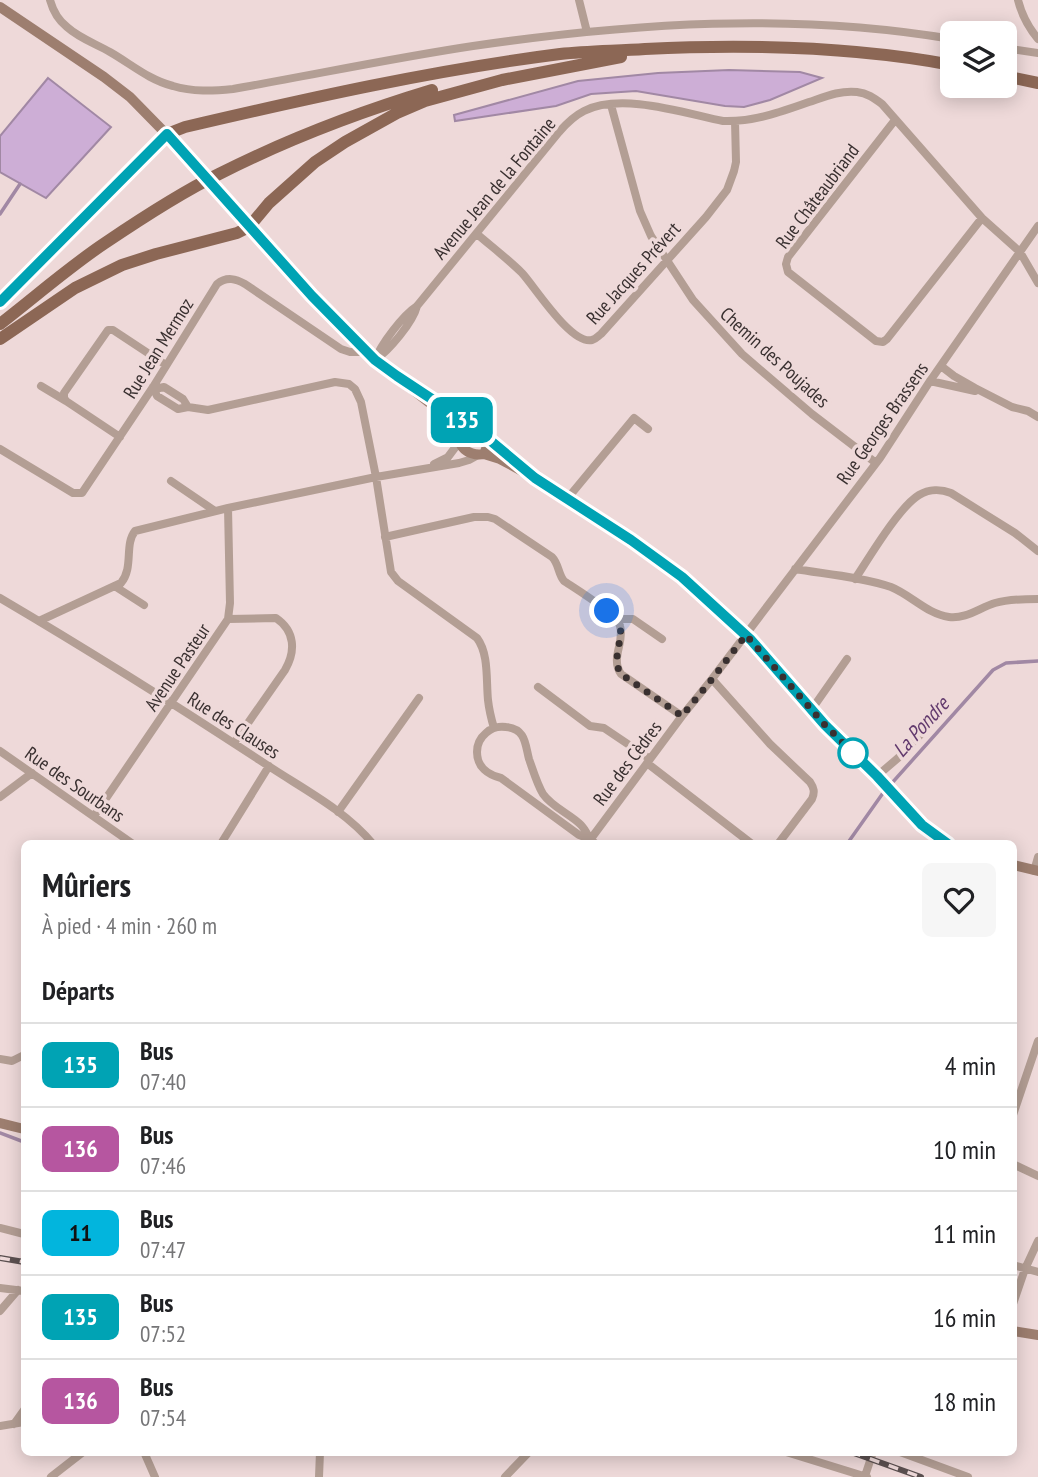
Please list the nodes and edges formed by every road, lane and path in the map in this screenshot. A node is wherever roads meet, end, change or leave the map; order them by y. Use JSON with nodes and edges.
{"nodes":[{"id":1,"x":50,"y":0,"type":"edge"},
{"id":2,"x":579,"y":0,"type":"edge"},
{"id":3,"x":1018,"y":0,"type":"edge"},
{"id":4,"x":0,"y":7,"type":"edge"},
{"id":5,"x":587,"y":32,"type":"junction"},
{"id":6,"x":940,"y":37,"type":"edge"},
{"id":7,"x":1038,"y":39,"type":"edge"},
{"id":8,"x":673,"y":48,"type":"junction"},
{"id":9,"x":1017,"y":50,"type":"edge"},
{"id":10,"x":1038,"y":53,"type":"edge"},
{"id":11,"x":940,"y":63,"type":"edge"},
{"id":12,"x":1017,"y":79,"type":"edge"},
{"id":13,"x":1038,"y":83,"type":"edge"},
{"id":14,"x":611,"y":104,"type":"junction"},
{"id":15,"x":895,"y":120,"type":"junction"},
{"id":16,"x":735,"y":121,"type":"junction"},
{"id":17,"x":167,"y":134,"type":"junction"},
{"id":18,"x":982,"y":218,"type":"junction"},
{"id":19,"x":1038,"y":226,"type":"edge"},
{"id":20,"x":249,"y":227,"type":"junction"},
{"id":21,"x":477,"y":234,"type":"junction"},
{"id":22,"x":1020,"y":252,"type":"junction"},
{"id":23,"x":666,"y":261,"type":"junction"},
{"id":24,"x":1038,"y":283,"type":"edge"},
{"id":25,"x":0,"y":302,"type":"edge"},
{"id":26,"x":0,"y":324,"type":"edge"},
{"id":27,"x":0,"y":339,"type":"edge"},
{"id":28,"x":371,"y":356,"type":"junction"},
{"id":29,"x":166,"y":365,"type":"junction"},
{"id":30,"x":941,"y":366,"type":"junction"},
{"id":31,"x":397,"y":376,"type":"junction"},
{"id":32,"x":930,"y":382,"type":"junction"},
{"id":33,"x":41,"y":386,"type":"dead end"},
{"id":34,"x":154,"y":388,"type":"junction"},
{"id":35,"x":984,"y":393,"type":"junction"},
{"id":36,"x":66,"y":401,"type":"junction"},
{"id":37,"x":1038,"y":417,"type":"edge"},
{"id":38,"x":474,"y":429,"type":"junction"},
{"id":39,"x":648,"y":429,"type":"dead end"},
{"id":40,"x":120,"y":437,"type":"junction"},
{"id":41,"x":486,"y":437,"type":"junction"},
{"id":42,"x":460,"y":438,"type":"junction"},
{"id":43,"x":0,"y":449,"type":"edge"},
{"id":44,"x":481,"y":454,"type":"junction"},
{"id":45,"x":876,"y":463,"type":"junction"},
{"id":46,"x":425,"y":468,"type":"junction"},
{"id":47,"x":376,"y":477,"type":"junction"},
{"id":48,"x":535,"y":478,"type":"junction"},
{"id":49,"x":172,"y":481,"type":"dead end"},
{"id":50,"x":567,"y":499,"type":"junction"},
{"id":51,"x":228,"y":508,"type":"junction"},
{"id":52,"x":215,"y":511,"type":"junction"},
{"id":53,"x":386,"y":537,"type":"junction"},
{"id":54,"x":1038,"y":551,"type":"edge"},
{"id":55,"x":795,"y":569,"type":"junction"},
{"id":56,"x":855,"y":579,"type":"junction"},
{"id":57,"x":116,"y":587,"type":"junction"},
{"id":58,"x":0,"y":598,"type":"edge"},
{"id":59,"x":1038,"y":599,"type":"edge"},
{"id":60,"x":144,"y":605,"type":"dead end"},
{"id":61,"x":617,"y":619,"type":"junction"},
{"id":62,"x":228,"y":620,"type":"junction"},
{"id":63,"x":39,"y":621,"type":"junction"},
{"id":64,"x":746,"y":635,"type":"junction"},
{"id":65,"x":662,"y":639,"type":"dead end"},
{"id":66,"x":846,"y":659,"type":"dead end"},
{"id":67,"x":712,"y":679,"type":"junction"},
{"id":68,"x":538,"y":687,"type":"dead end"},
{"id":69,"x":419,"y":698,"type":"dead end"},
{"id":70,"x":172,"y":703,"type":"junction"},
{"id":71,"x":812,"y":709,"type":"junction"},
{"id":72,"x":682,"y":716,"type":"junction"},
{"id":73,"x":494,"y":728,"type":"junction"},
{"id":74,"x":923,"y":732,"type":"dead end"},
{"id":75,"x":234,"y":743,"type":"junction"},
{"id":76,"x":0,"y":751,"type":"edge"},
{"id":77,"x":648,"y":761,"type":"junction"},
{"id":78,"x":269,"y":766,"type":"junction"},
{"id":79,"x":32,"y":773,"type":"junction"},
{"id":80,"x":878,"y":778,"type":"junction"},
{"id":81,"x":0,"y":797,"type":"edge"},
{"id":82,"x":338,"y":812,"type":"junction"},
{"id":83,"x":94,"y":816,"type":"junction"},
{"id":84,"x":119,"y":840,"type":"edge"},
{"id":85,"x":223,"y":840,"type":"edge"},
{"id":86,"x":370,"y":840,"type":"edge"},
{"id":87,"x":588,"y":840,"type":"edge"},
{"id":88,"x":590,"y":840,"type":"edge"},
{"id":89,"x":592,"y":840,"type":"edge"},
{"id":90,"x":747,"y":840,"type":"edge"},
{"id":91,"x":781,"y":840,"type":"edge"},
{"id":92,"x":943,"y":840,"type":"edge"},
{"id":93,"x":1038,"y":858,"type":"edge"},
{"id":94,"x":1017,"y":866,"type":"edge"},
{"id":95,"x":1036,"y":871,"type":"edge"},
{"id":96,"x":1038,"y":1041,"type":"edge"},
{"id":97,"x":21,"y":1056,"type":"edge"},
{"id":98,"x":0,"y":1059,"type":"edge"},
{"id":99,"x":1017,"y":1103,"type":"edge"},
{"id":100,"x":0,"y":1123,"type":"edge"},
{"id":101,"x":21,"y":1128,"type":"edge"},
{"id":102,"x":1017,"y":1166,"type":"edge"},
{"id":103,"x":1038,"y":1174,"type":"edge"},
{"id":104,"x":0,"y":1228,"type":"edge"},
{"id":105,"x":21,"y":1233,"type":"edge"},
{"id":106,"x":1038,"y":1241,"type":"edge"},
{"id":107,"x":1017,"y":1266,"type":"edge"},
{"id":108,"x":1025,"y":1269,"type":"junction"},
{"id":109,"x":1038,"y":1272,"type":"edge"},
{"id":110,"x":0,"y":1288,"type":"edge"},
{"id":111,"x":21,"y":1291,"type":"edge"},
{"id":112,"x":1017,"y":1292,"type":"edge"},
{"id":113,"x":0,"y":1311,"type":"edge"},
{"id":114,"x":1017,"y":1332,"type":"edge"},
{"id":115,"x":1038,"y":1335,"type":"edge"},
{"id":116,"x":21,"y":1414,"type":"edge"},
{"id":117,"x":21,"y":1423,"type":"edge"},
{"id":118,"x":14,"y":1424,"type":"junction"},
{"id":119,"x":0,"y":1426,"type":"edge"},
{"id":120,"x":78,"y":1456,"type":"edge"},
{"id":121,"x":146,"y":1456,"type":"edge"},
{"id":122,"x":320,"y":1456,"type":"edge"},
{"id":123,"x":525,"y":1456,"type":"edge"},
{"id":124,"x":799,"y":1456,"type":"edge"},
{"id":125,"x":872,"y":1456,"type":"edge"},
{"id":126,"x":911,"y":1456,"type":"edge"},
{"id":127,"x":51,"y":1477,"type":"edge"},
{"id":128,"x":155,"y":1477,"type":"edge"},
{"id":129,"x":318,"y":1477,"type":"edge"},
{"id":130,"x":505,"y":1477,"type":"edge"},
{"id":131,"x":866,"y":1477,"type":"edge"},
{"id":132,"x":968,"y":1477,"type":"edge"}],
"edges":[{"from":1,"to":5,"type":"street"},
{"from":2,"to":5,"type":"street"},
{"from":3,"to":7,"type":"street"},
{"from":4,"to":17,"type":"street"},
{"from":5,"to":6,"type":"street"},
{"from":8,"to":11,"type":"main road"},
{"from":8,"to":17,"type":"main road"},
{"from":8,"to":20,"type":"main road"},
{"from":8,"to":26,"type":"main road"},
{"from":9,"to":10,"type":"street"},
{"from":12,"to":13,"type":"main road"},
{"from":14,"to":16,"type":"street","name":"Avenue Jean de la Fontaine"},
{"from":14,"to":21,"type":"street","name":"Avenue Jean de la Fontaine"},
{"from":14,"to":23,"type":"street","name":"Chemin des Poujades"},
{"from":15,"to":16,"type":"street","name":"Avenue Jean de la Fontaine"},
{"from":15,"to":18,"type":"street","name":"Avenue Jean de la Fontaine"},
{"from":15,"to":18,"type":"street","name":"Rue Châteaubriand"},
{"from":16,"to":23,"type":"street","name":"Rue Jacques Prévert"},
{"from":17,"to":20,"type":"street"},
{"from":17,"to":25,"type":"main road"},
{"from":18,"to":22,"type":"street","name":"Avenue Jean de la Fontaine"},
{"from":19,"to":22,"type":"street","name":"Rue Georges Brassens"},
{"from":20,"to":27,"type":"main road"},
{"from":20,"to":28,"type":"street"},
{"from":21,"to":23,"type":"street","name":"Rue Jacques Prévert"},
{"from":21,"to":28,"type":"street","name":"Avenue Jean de la Fontaine"},
{"from":22,"to":24,"type":"street","name":"Avenue Jean de la Fontaine"},
{"from":22,"to":30,"type":"street","name":"Rue Georges Brassens"},
{"from":23,"to":45,"type":"street","name":"Chemin des Poujades"},
{"from":28,"to":29,"type":"street","name":"Rue Jean Mermoz"},
{"from":28,"to":31,"type":"street"},
{"from":29,"to":34,"type":"street","name":"Rue Jean Mermoz"},
{"from":29,"to":36,"type":"street"},
{"from":30,"to":32,"type":"street","name":"Rue Georges Brassens"},
{"from":30,"to":35,"type":"street"},
{"from":31,"to":38,"type":"street"},
{"from":31,"to":42,"type":"street"},
{"from":32,"to":35,"type":"street"},
{"from":32,"to":45,"type":"street","name":"Rue Georges Brassens"},
{"from":33,"to":36,"type":"street"},
{"from":34,"to":40,"type":"street","name":"Rue Jean Mermoz"},
{"from":34,"to":47,"type":"street"},
{"from":35,"to":37,"type":"street"},
{"from":36,"to":40,"type":"street"},
{"from":38,"to":41,"type":"street"},
{"from":38,"to":42,"type":"street"},
{"from":39,"to":50,"type":"street"},
{"from":40,"to":43,"type":"street","name":"Rue Jean Mermoz"},
{"from":41,"to":44,"type":"street"},
{"from":41,"to":48,"type":"street"},
{"from":42,"to":44,"type":"street"},
{"from":42,"to":46,"type":"street"},
{"from":44,"to":46,"type":"street"},
{"from":44,"to":48,"type":"street"},
{"from":45,"to":55,"type":"street","name":"Rue Georges Brassens"},
{"from":46,"to":47,"type":"street"},
{"from":47,"to":51,"type":"street"},
{"from":47,"to":53,"type":"street"},
{"from":48,"to":50,"type":"street"},
{"from":49,"to":52,"type":"street"},
{"from":50,"to":64,"type":"street"},
{"from":51,"to":52,"type":"street"},
{"from":51,"to":62,"type":"street","name":"Avenue Pasteur"},
{"from":52,"to":57,"type":"street"},
{"from":53,"to":61,"type":"street"},
{"from":53,"to":73,"type":"street"},
{"from":54,"to":56,"type":"street"},
{"from":55,"to":56,"type":"street"},
{"from":55,"to":64,"type":"street","name":"Rue Georges Brassens"},
{"from":56,"to":59,"type":"street"},
{"from":57,"to":60,"type":"street"},
{"from":57,"to":63,"type":"street"},
{"from":58,"to":63,"type":"street","name":"Rue des Clauses"},
{"from":61,"to":65,"type":"street"},
{"from":61,"to":72,"type":"street"},
{"from":62,"to":70,"type":"street","name":"Avenue Pasteur"},
{"from":62,"to":75,"type":"street"},
{"from":63,"to":70,"type":"street","name":"Rue des Clauses"},
{"from":64,"to":67,"type":"street","name":"Rue des Cèdres"},
{"from":64,"to":71,"type":"street"},
{"from":66,"to":71,"type":"street"},
{"from":67,"to":72,"type":"street","name":"Rue des Cèdres"},
{"from":67,"to":91,"type":"street"},
{"from":68,"to":77,"type":"street"},
{"from":69,"to":82,"type":"street"},
{"from":70,"to":75,"type":"street","name":"Rue des Clauses"},
{"from":70,"to":83,"type":"street","name":"Avenue Pasteur"},
{"from":71,"to":80,"type":"street"},
{"from":72,"to":77,"type":"street","name":"Rue des Cèdres"},
{"from":73,"to":87,"type":"street"},
{"from":73,"to":88,"type":"street"},
{"from":74,"to":80,"type":"street"},
{"from":75,"to":78,"type":"street","name":"Rue des Clauses"},
{"from":76,"to":79,"type":"street","name":"Rue des Sourbans"},
{"from":77,"to":89,"type":"street","name":"Rue des Cèdres"},
{"from":77,"to":90,"type":"street"},
{"from":78,"to":82,"type":"street","name":"Rue des Clauses"},
{"from":78,"to":85,"type":"street"},
{"from":79,"to":81,"type":"street"},
{"from":79,"to":83,"type":"street","name":"Rue des Sourbans"},
{"from":80,"to":92,"type":"street"},
{"from":82,"to":86,"type":"street","name":"Rue des Clauses"},
{"from":83,"to":84,"type":"street","name":"Rue des Sourbans"},
{"from":93,"to":95,"type":"street"},
{"from":94,"to":95,"type":"street"},
{"from":96,"to":99,"type":"street"},
{"from":97,"to":98,"type":"street"},
{"from":100,"to":101,"type":"street"},
{"from":102,"to":103,"type":"street"},
{"from":104,"to":105,"type":"street"},
{"from":106,"to":108,"type":"street"},
{"from":107,"to":108,"type":"street"},
{"from":108,"to":109,"type":"street"},
{"from":108,"to":112,"type":"street"},
{"from":110,"to":111,"type":"street"},
{"from":111,"to":113,"type":"street"},
{"from":114,"to":115,"type":"street"},
{"from":116,"to":118,"type":"street"},
{"from":117,"to":118,"type":"street"},
{"from":118,"to":119,"type":"street"},
{"from":120,"to":127,"type":"street"},
{"from":121,"to":128,"type":"street"},
{"from":122,"to":129,"type":"street"},
{"from":123,"to":130,"type":"street"},
{"from":124,"to":131,"type":"street"},
{"from":125,"to":131,"type":"street"},
{"from":126,"to":132,"type":"street"}]}
